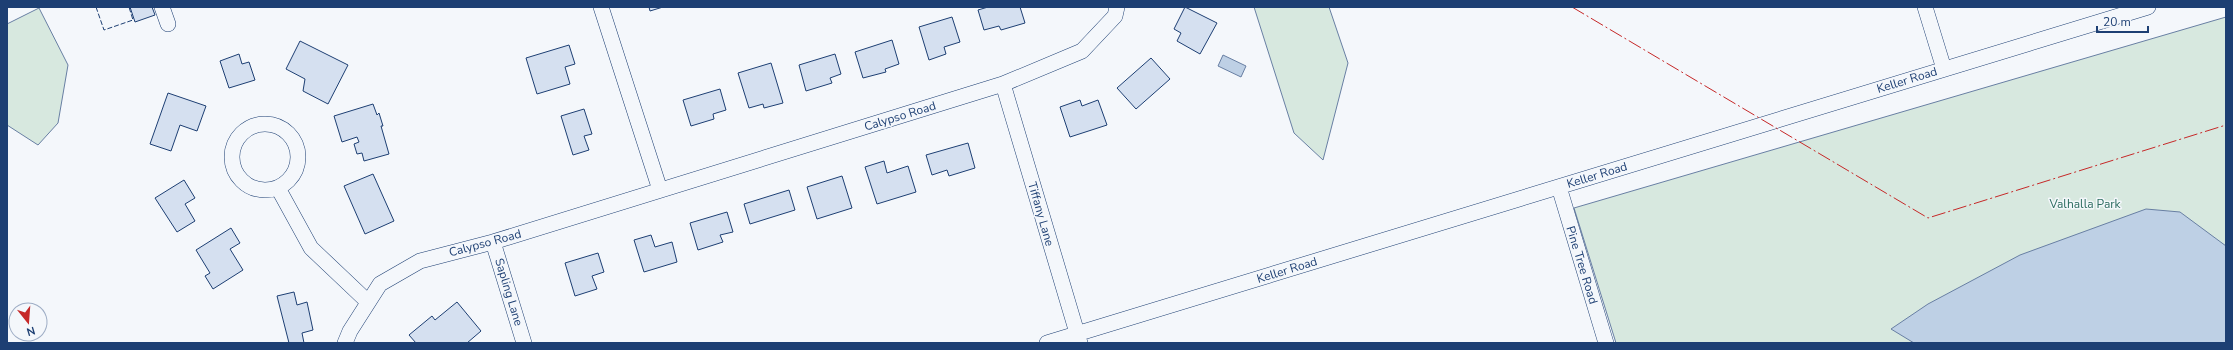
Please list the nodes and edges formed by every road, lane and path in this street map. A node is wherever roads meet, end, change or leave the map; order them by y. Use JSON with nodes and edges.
{"nodes":[{"id":1,"x":162,"y":7,"type":"edge"},
{"id":2,"x":601,"y":7,"type":"edge"},
{"id":3,"x":1117,"y":7,"type":"edge"},
{"id":4,"x":1925,"y":7,"type":"edge"},
{"id":5,"x":2148,"y":7,"type":"edge"},
{"id":6,"x":168,"y":24,"type":"dead end"},
{"id":7,"x":1944,"y":69,"type":"junction"},
{"id":8,"x":1003,"y":84,"type":"junction"},
{"id":9,"x":1558,"y":187,"type":"junction"},
{"id":10,"x":278,"y":188,"type":"junction"},
{"id":11,"x":660,"y":190,"type":"junction"},
{"id":12,"x":494,"y":242,"type":"junction"},
{"id":13,"x":368,"y":302,"type":"junction"},
{"id":14,"x":1078,"y":338,"type":"edge"},
{"id":15,"x":345,"y":343,"type":"edge"},
{"id":16,"x":524,"y":343,"type":"edge"},
{"id":17,"x":1047,"y":343,"type":"edge"},
{"id":18,"x":1606,"y":343,"type":"edge"}],
"edges":[{"from":1,"to":6,"type":"street"},
{"from":2,"to":11,"type":"street"},
{"from":3,"to":8,"type":"street","name":"Calypso Road"},
{"from":4,"to":7,"type":"street"},
{"from":5,"to":7,"type":"street","name":"Keller Road"},
{"from":7,"to":9,"type":"street","name":"Keller Road"},
{"from":8,"to":11,"type":"street","name":"Calypso Road"},
{"from":8,"to":14,"type":"street","name":"Tiffany Lane"},
{"from":9,"to":14,"type":"street","name":"Keller Road"},
{"from":9,"to":18,"type":"street","name":"Pine Tree Road"},
{"from":10,"to":10,"type":"street"},
{"from":10,"to":13,"type":"street"},
{"from":11,"to":12,"type":"street","name":"Calypso Road"},
{"from":12,"to":13,"type":"street","name":"Calypso Road"},
{"from":12,"to":16,"type":"street","name":"Sapling Lane"},
{"from":13,"to":15,"type":"street","name":"Calypso Road"},
{"from":14,"to":17,"type":"street","name":"Keller Road"}]}
